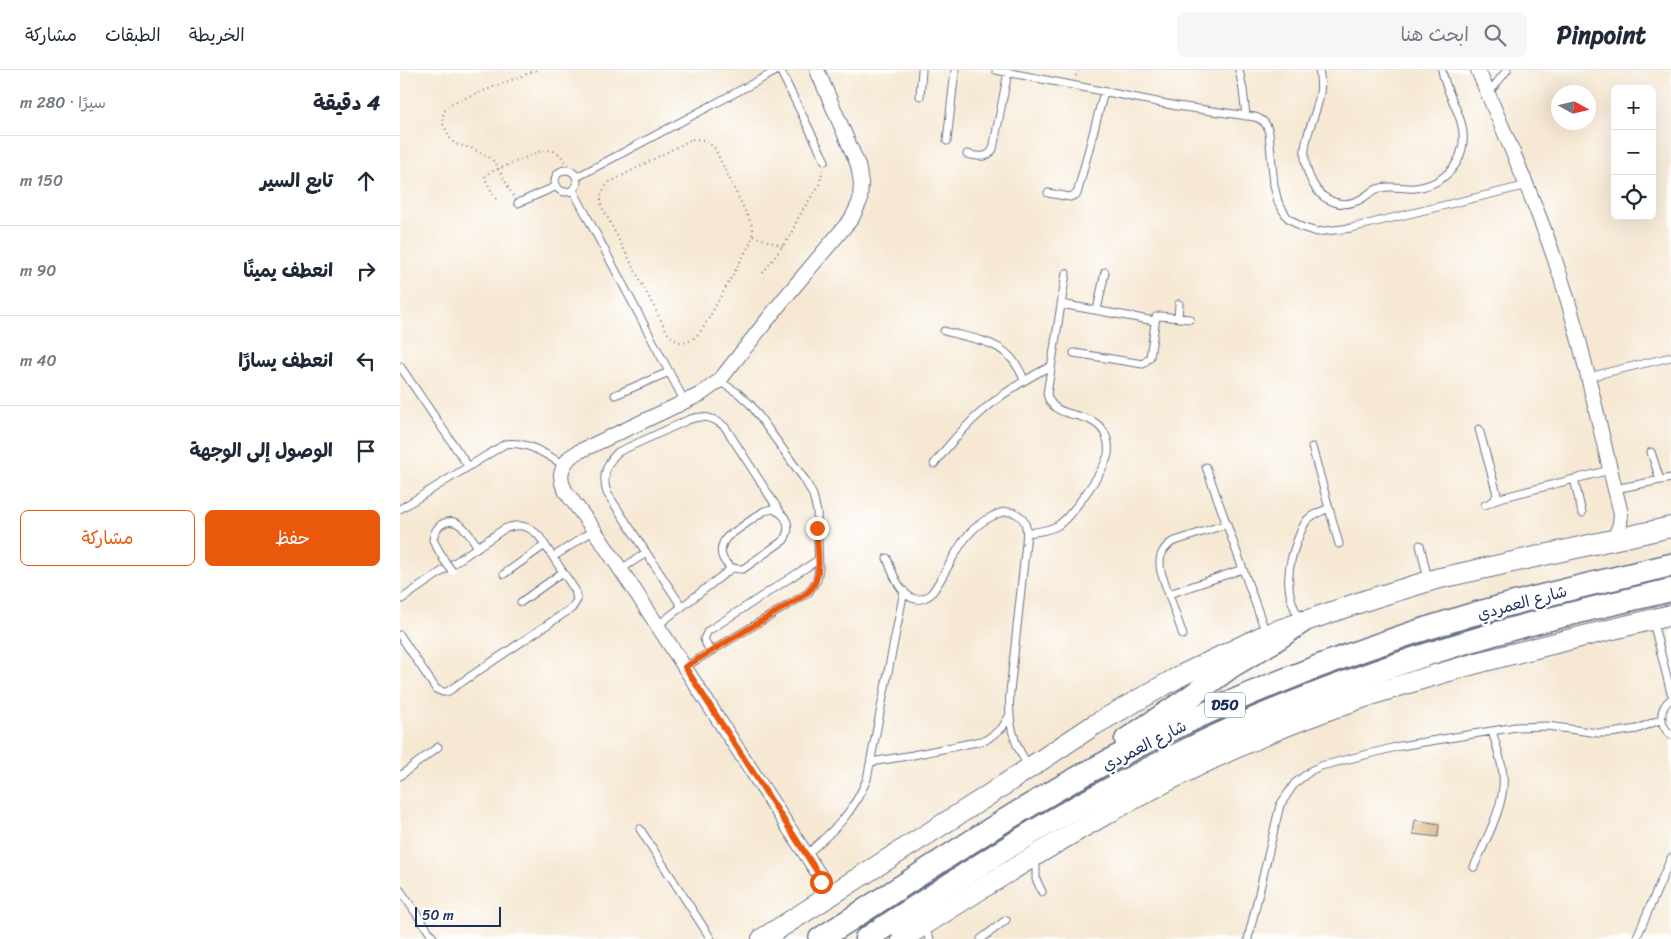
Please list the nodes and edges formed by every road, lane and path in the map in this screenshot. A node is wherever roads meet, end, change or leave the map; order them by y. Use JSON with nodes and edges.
{"nodes":[{"id":1,"x":538,"y":70,"type":"edge"},
{"id":2,"x":779,"y":70,"type":"edge"},
{"id":3,"x":817,"y":70,"type":"edge"},
{"id":4,"x":922,"y":70,"type":"edge"},
{"id":5,"x":956,"y":70,"type":"edge"},
{"id":6,"x":996,"y":70,"type":"edge"},
{"id":7,"x":1238,"y":70,"type":"edge"},
{"id":8,"x":1318,"y":70,"type":"edge"},
{"id":9,"x":1442,"y":70,"type":"edge"},
{"id":10,"x":1478,"y":70,"type":"edge"},
{"id":11,"x":1507,"y":70,"type":"edge"},
{"id":12,"x":1008,"y":72,"type":"junction"},
{"id":13,"x":1104,"y":92,"type":"junction"},
{"id":14,"x":1488,"y":94,"type":"junction"},
{"id":15,"x":920,"y":96,"type":"dead end"},
{"id":16,"x":1246,"y":116,"type":"junction"},
{"id":17,"x":947,"y":141,"type":"dead end"},
{"id":18,"x":968,"y":154,"type":"dead end"},
{"id":19,"x":824,"y":161,"type":"joint"},
{"id":20,"x":498,"y":169,"type":"junction"},
{"id":21,"x":569,"y":170,"type":"junction"},
{"id":22,"x":577,"y":177,"type":"junction"},
{"id":23,"x":1528,"y":185,"type":"junction"},
{"id":24,"x":557,"y":186,"type":"junction"},
{"id":25,"x":573,"y":190,"type":"junction"},
{"id":26,"x":1048,"y":193,"type":"dead end"},
{"id":27,"x":496,"y":199,"type":"dead end"},
{"id":28,"x":518,"y":203,"type":"joint"},
{"id":29,"x":752,"y":236,"type":"junction"},
{"id":30,"x":783,"y":246,"type":"junction"},
{"id":31,"x":1105,"y":272,"type":"dead end"},
{"id":32,"x":763,"y":273,"type":"dead end"},
{"id":33,"x":1066,"y":273,"type":"dead end"},
{"id":34,"x":1061,"y":304,"type":"junction"},
{"id":35,"x":1179,"y":304,"type":"dead end"},
{"id":36,"x":1098,"y":310,"type":"junction"},
{"id":37,"x":1178,"y":318,"type":"junction"},
{"id":38,"x":1190,"y":319,"type":"dead end"},
{"id":39,"x":1155,"y":321,"type":"junction"},
{"id":40,"x":944,"y":331,"type":"dead end"},
{"id":41,"x":1074,"y":353,"type":"dead end"},
{"id":42,"x":1671,"y":357,"type":"edge"},
{"id":43,"x":400,"y":366,"type":"edge"},
{"id":44,"x":1051,"y":366,"type":"junction"},
{"id":45,"x":669,"y":372,"type":"junction"},
{"id":46,"x":1587,"y":377,"type":"junction"},
{"id":47,"x":1024,"y":380,"type":"junction"},
{"id":48,"x":719,"y":381,"type":"junction"},
{"id":49,"x":615,"y":395,"type":"dead end"},
{"id":50,"x":685,"y":402,"type":"junction"},
{"id":51,"x":1479,"y":429,"type":"dead end"},
{"id":52,"x":1312,"y":447,"type":"dead end"},
{"id":53,"x":1651,"y":452,"type":"dead end"},
{"id":54,"x":934,"y":464,"type":"dead end"},
{"id":55,"x":564,"y":465,"type":"junction"},
{"id":56,"x":468,"y":466,"type":"junction"},
{"id":57,"x":1206,"y":467,"type":"dead end"},
{"id":58,"x":1610,"y":470,"type":"junction"},
{"id":59,"x":1671,"y":478,"type":"edge"},
{"id":60,"x":1574,"y":480,"type":"junction"},
{"id":61,"x":1660,"y":480,"type":"junction"},
{"id":62,"x":1615,"y":489,"type":"junction"},
{"id":63,"x":1496,"y":499,"type":"junction"},
{"id":64,"x":1485,"y":505,"type":"dead end"},
{"id":65,"x":1329,"y":508,"type":"junction"},
{"id":66,"x":400,"y":509,"type":"edge"},
{"id":67,"x":780,"y":512,"type":"junction"},
{"id":68,"x":1582,"y":513,"type":"dead end"},
{"id":69,"x":1621,"y":513,"type":"junction"},
{"id":70,"x":1226,"y":524,"type":"junction"},
{"id":71,"x":1671,"y":527,"type":"edge"},
{"id":72,"x":594,"y":530,"type":"junction"},
{"id":73,"x":1027,"y":533,"type":"junction"},
{"id":74,"x":1645,"y":533,"type":"junction"},
{"id":75,"x":1614,"y":540,"type":"junction"},
{"id":76,"x":1340,"y":544,"type":"dead end"},
{"id":77,"x":545,"y":545,"type":"junction"},
{"id":78,"x":1420,"y":545,"type":"dead end"},
{"id":79,"x":478,"y":547,"type":"junction"},
{"id":80,"x":646,"y":553,"type":"junction"},
{"id":81,"x":553,"y":558,"type":"junction"},
{"id":82,"x":887,"y":558,"type":"dead end"},
{"id":83,"x":818,"y":560,"type":"junction"},
{"id":84,"x":1671,"y":564,"type":"edge"},
{"id":85,"x":732,"y":568,"type":"junction"},
{"id":86,"x":621,"y":569,"type":"junction"},
{"id":87,"x":1243,"y":569,"type":"junction"},
{"id":88,"x":563,"y":572,"type":"junction"},
{"id":89,"x":453,"y":574,"type":"dead end"},
{"id":90,"x":504,"y":574,"type":"dead end"},
{"id":91,"x":1429,"y":581,"type":"junction"},
{"id":92,"x":1671,"y":590,"type":"edge"},
{"id":93,"x":904,"y":591,"type":"junction"},
{"id":94,"x":1169,"y":594,"type":"junction"},
{"id":95,"x":400,"y":600,"type":"edge"},
{"id":96,"x":521,"y":602,"type":"dead end"},
{"id":97,"x":682,"y":608,"type":"junction"},
{"id":98,"x":1662,"y":617,"type":"edge"},
{"id":99,"x":1302,"y":622,"type":"junction"},
{"id":100,"x":658,"y":626,"type":"junction"},
{"id":101,"x":1267,"y":634,"type":"junction"},
{"id":102,"x":400,"y":635,"type":"edge"},
{"id":103,"x":1183,"y":635,"type":"dead end"},
{"id":104,"x":710,"y":652,"type":"junction"},
{"id":105,"x":685,"y":667,"type":"junction"},
{"id":106,"x":1671,"y":693,"type":"edge"},
{"id":107,"x":1671,"y":699,"type":"edge"},
{"id":108,"x":1009,"y":716,"type":"junction"},
{"id":109,"x":1662,"y":718,"type":"junction"},
{"id":110,"x":1492,"y":731,"type":"junction"},
{"id":111,"x":1671,"y":734,"type":"edge"},
{"id":112,"x":438,"y":747,"type":"dead end"},
{"id":113,"x":871,"y":762,"type":"junction"},
{"id":114,"x":1030,"y":767,"type":"junction"},
{"id":115,"x":1088,"y":773,"type":"junction"},
{"id":116,"x":400,"y":776,"type":"edge"},
{"id":117,"x":640,"y":829,"type":"dead end"},
{"id":118,"x":1038,"y":852,"type":"junction"},
{"id":119,"x":806,"y":855,"type":"junction"},
{"id":120,"x":1671,"y":858,"type":"edge"},
{"id":121,"x":1474,"y":867,"type":"dead end"},
{"id":122,"x":1021,"y":871,"type":"junction"},
{"id":123,"x":820,"y":876,"type":"junction"},
{"id":124,"x":1036,"y":879,"type":"junction"},
{"id":125,"x":846,"y":885,"type":"junction"},
{"id":126,"x":400,"y":890,"type":"edge"},
{"id":127,"x":1042,"y":892,"type":"dead end"},
{"id":128,"x":821,"y":901,"type":"junction"},
{"id":129,"x":1006,"y":920,"type":"dead end"},
{"id":130,"x":926,"y":932,"type":"edge"},
{"id":131,"x":434,"y":939,"type":"edge"},
{"id":132,"x":710,"y":939,"type":"edge"},
{"id":133,"x":762,"y":939,"type":"edge"},
{"id":134,"x":820,"y":939,"type":"edge"},
{"id":135,"x":866,"y":939,"type":"edge"},
{"id":136,"x":902,"y":939,"type":"edge"},
{"id":137,"x":983,"y":939,"type":"edge"},
{"id":138,"x":1248,"y":939,"type":"edge"},
{"id":139,"x":1636,"y":939,"type":"edge"}],
"edges":[{"from":1,"to":20,"type":"path"},
{"from":2,"to":19,"type":"lane"},
{"from":2,"to":22,"type":"lane"},
{"from":3,"to":48,"type":"street"},
{"from":4,"to":15,"type":"lane"},
{"from":5,"to":17,"type":"lane"},
{"from":6,"to":12,"type":"lane"},
{"from":7,"to":16,"type":"lane"},
{"from":8,"to":9,"type":"lane"},
{"from":10,"to":14,"type":"street"},
{"from":11,"to":14,"type":"lane"},
{"from":12,"to":13,"type":"lane"},
{"from":12,"to":18,"type":"lane"},
{"from":13,"to":16,"type":"lane"},
{"from":13,"to":26,"type":"lane"},
{"from":14,"to":23,"type":"street"},
{"from":16,"to":23,"type":"lane"},
{"from":19,"to":30,"type":"path"},
{"from":20,"to":21,"type":"path"},
{"from":20,"to":27,"type":"path"},
{"from":20,"to":28,"type":"path"},
{"from":21,"to":22,"type":"lane"},
{"from":21,"to":24,"type":"lane"},
{"from":22,"to":25,"type":"lane"},
{"from":23,"to":46,"type":"street"},
{"from":24,"to":25,"type":"lane"},
{"from":24,"to":28,"type":"lane"},
{"from":25,"to":45,"type":"lane"},
{"from":29,"to":29,"type":"path"},
{"from":29,"to":30,"type":"path"},
{"from":30,"to":32,"type":"path"},
{"from":31,"to":36,"type":"lane"},
{"from":33,"to":34,"type":"lane"},
{"from":34,"to":36,"type":"lane"},
{"from":34,"to":44,"type":"lane"},
{"from":35,"to":37,"type":"lane"},
{"from":36,"to":39,"type":"lane"},
{"from":37,"to":38,"type":"lane"},
{"from":37,"to":39,"type":"lane"},
{"from":39,"to":41,"type":"lane"},
{"from":40,"to":47,"type":"lane"},
{"from":42,"to":46,"type":"lane"},
{"from":43,"to":56,"type":"lane"},
{"from":44,"to":47,"type":"lane"},
{"from":44,"to":73,"type":"lane"},
{"from":45,"to":49,"type":"lane"},
{"from":45,"to":50,"type":"lane"},
{"from":46,"to":58,"type":"street"},
{"from":47,"to":54,"type":"lane"},
{"from":48,"to":50,"type":"street"},
{"from":48,"to":83,"type":"lane"},
{"from":50,"to":55,"type":"street"},
{"from":51,"to":63,"type":"lane"},
{"from":52,"to":65,"type":"lane"},
{"from":53,"to":61,"type":"lane"},
{"from":55,"to":56,"type":"lane"},
{"from":55,"to":72,"type":"street"},
{"from":56,"to":66,"type":"lane"},
{"from":57,"to":70,"type":"lane"},
{"from":58,"to":60,"type":"lane"},
{"from":58,"to":62,"type":"street"},
{"from":59,"to":61,"type":"lane"},
{"from":60,"to":63,"type":"lane"},
{"from":60,"to":68,"type":"lane"},
{"from":61,"to":62,"type":"lane"},
{"from":62,"to":69,"type":"street"},
{"from":63,"to":64,"type":"lane"},
{"from":65,"to":76,"type":"lane"},
{"from":65,"to":99,"type":"lane"},
{"from":67,"to":80,"type":"lane"},
{"from":67,"to":85,"type":"lane"},
{"from":67,"to":85,"type":"lane"},
{"from":69,"to":74,"type":"street"},
{"from":69,"to":75,"type":"street"},
{"from":70,"to":87,"type":"lane"},
{"from":70,"to":94,"type":"lane"},
{"from":71,"to":74,"type":"street"},
{"from":72,"to":81,"type":"lane"},
{"from":72,"to":86,"type":"street"},
{"from":73,"to":93,"type":"lane"},
{"from":73,"to":108,"type":"lane"},
{"from":74,"to":75,"type":"street"},
{"from":75,"to":91,"type":"street"},
{"from":77,"to":79,"type":"lane"},
{"from":77,"to":81,"type":"lane"},
{"from":77,"to":90,"type":"lane"},
{"from":78,"to":91,"type":"lane"},
{"from":79,"to":89,"type":"lane","bridge":true},
{"from":79,"to":95,"type":"lane"},
{"from":80,"to":86,"type":"lane"},
{"from":80,"to":97,"type":"lane"},
{"from":81,"to":88,"type":"lane"},
{"from":82,"to":93,"type":"lane"},
{"from":83,"to":104,"type":"lane"},
{"from":83,"to":104,"type":"lane"},
{"from":84,"to":115,"type":"main road","name":"شارع العمردي","number":"D50"},
{"from":85,"to":97,"type":"lane"},
{"from":86,"to":100,"type":"street"},
{"from":87,"to":94,"type":"lane"},
{"from":87,"to":101,"type":"lane"},
{"from":88,"to":96,"type":"lane"},
{"from":88,"to":102,"type":"lane"},
{"from":91,"to":99,"type":"street"},
{"from":92,"to":135,"type":"main road","name":"شارع العمردي","number":"D50"},
{"from":93,"to":113,"type":"lane"},
{"from":94,"to":103,"type":"lane"},
{"from":97,"to":100,"type":"lane"},
{"from":98,"to":106,"type":"lane"},
{"from":98,"to":118,"type":"street"},
{"from":99,"to":101,"type":"street"},
{"from":99,"to":115,"type":"main road"},
{"from":100,"to":105,"type":"street"},
{"from":101,"to":114,"type":"street"},
{"from":104,"to":105,"type":"lane"},
{"from":105,"to":119,"type":"street"},
{"from":107,"to":109,"type":"lane"},
{"from":108,"to":113,"type":"lane"},
{"from":108,"to":114,"type":"lane"},
{"from":109,"to":110,"type":"lane"},
{"from":109,"to":111,"type":"lane"},
{"from":110,"to":121,"type":"lane"},
{"from":110,"to":138,"type":"lane"},
{"from":112,"to":116,"type":"lane"},
{"from":113,"to":119,"type":"lane"},
{"from":114,"to":125,"type":"street"},
{"from":115,"to":134,"type":"main road","name":"شارع العمردي","number":"D50"},
{"from":117,"to":132,"type":"lane"},
{"from":118,"to":122,"type":"street"},
{"from":118,"to":124,"type":"lane"},
{"from":119,"to":123,"type":"street"},
{"from":120,"to":139,"type":"lane"},
{"from":122,"to":124,"type":"lane"},
{"from":122,"to":130,"type":"street"},
{"from":123,"to":125,"type":"street"},
{"from":123,"to":128,"type":"street"},
{"from":124,"to":127,"type":"lane"},
{"from":125,"to":128,"type":"street"},
{"from":126,"to":131,"type":"lane"},
{"from":128,"to":133,"type":"street"},
{"from":129,"to":137,"type":"lane"},
{"from":130,"to":136,"type":"street"}]}
